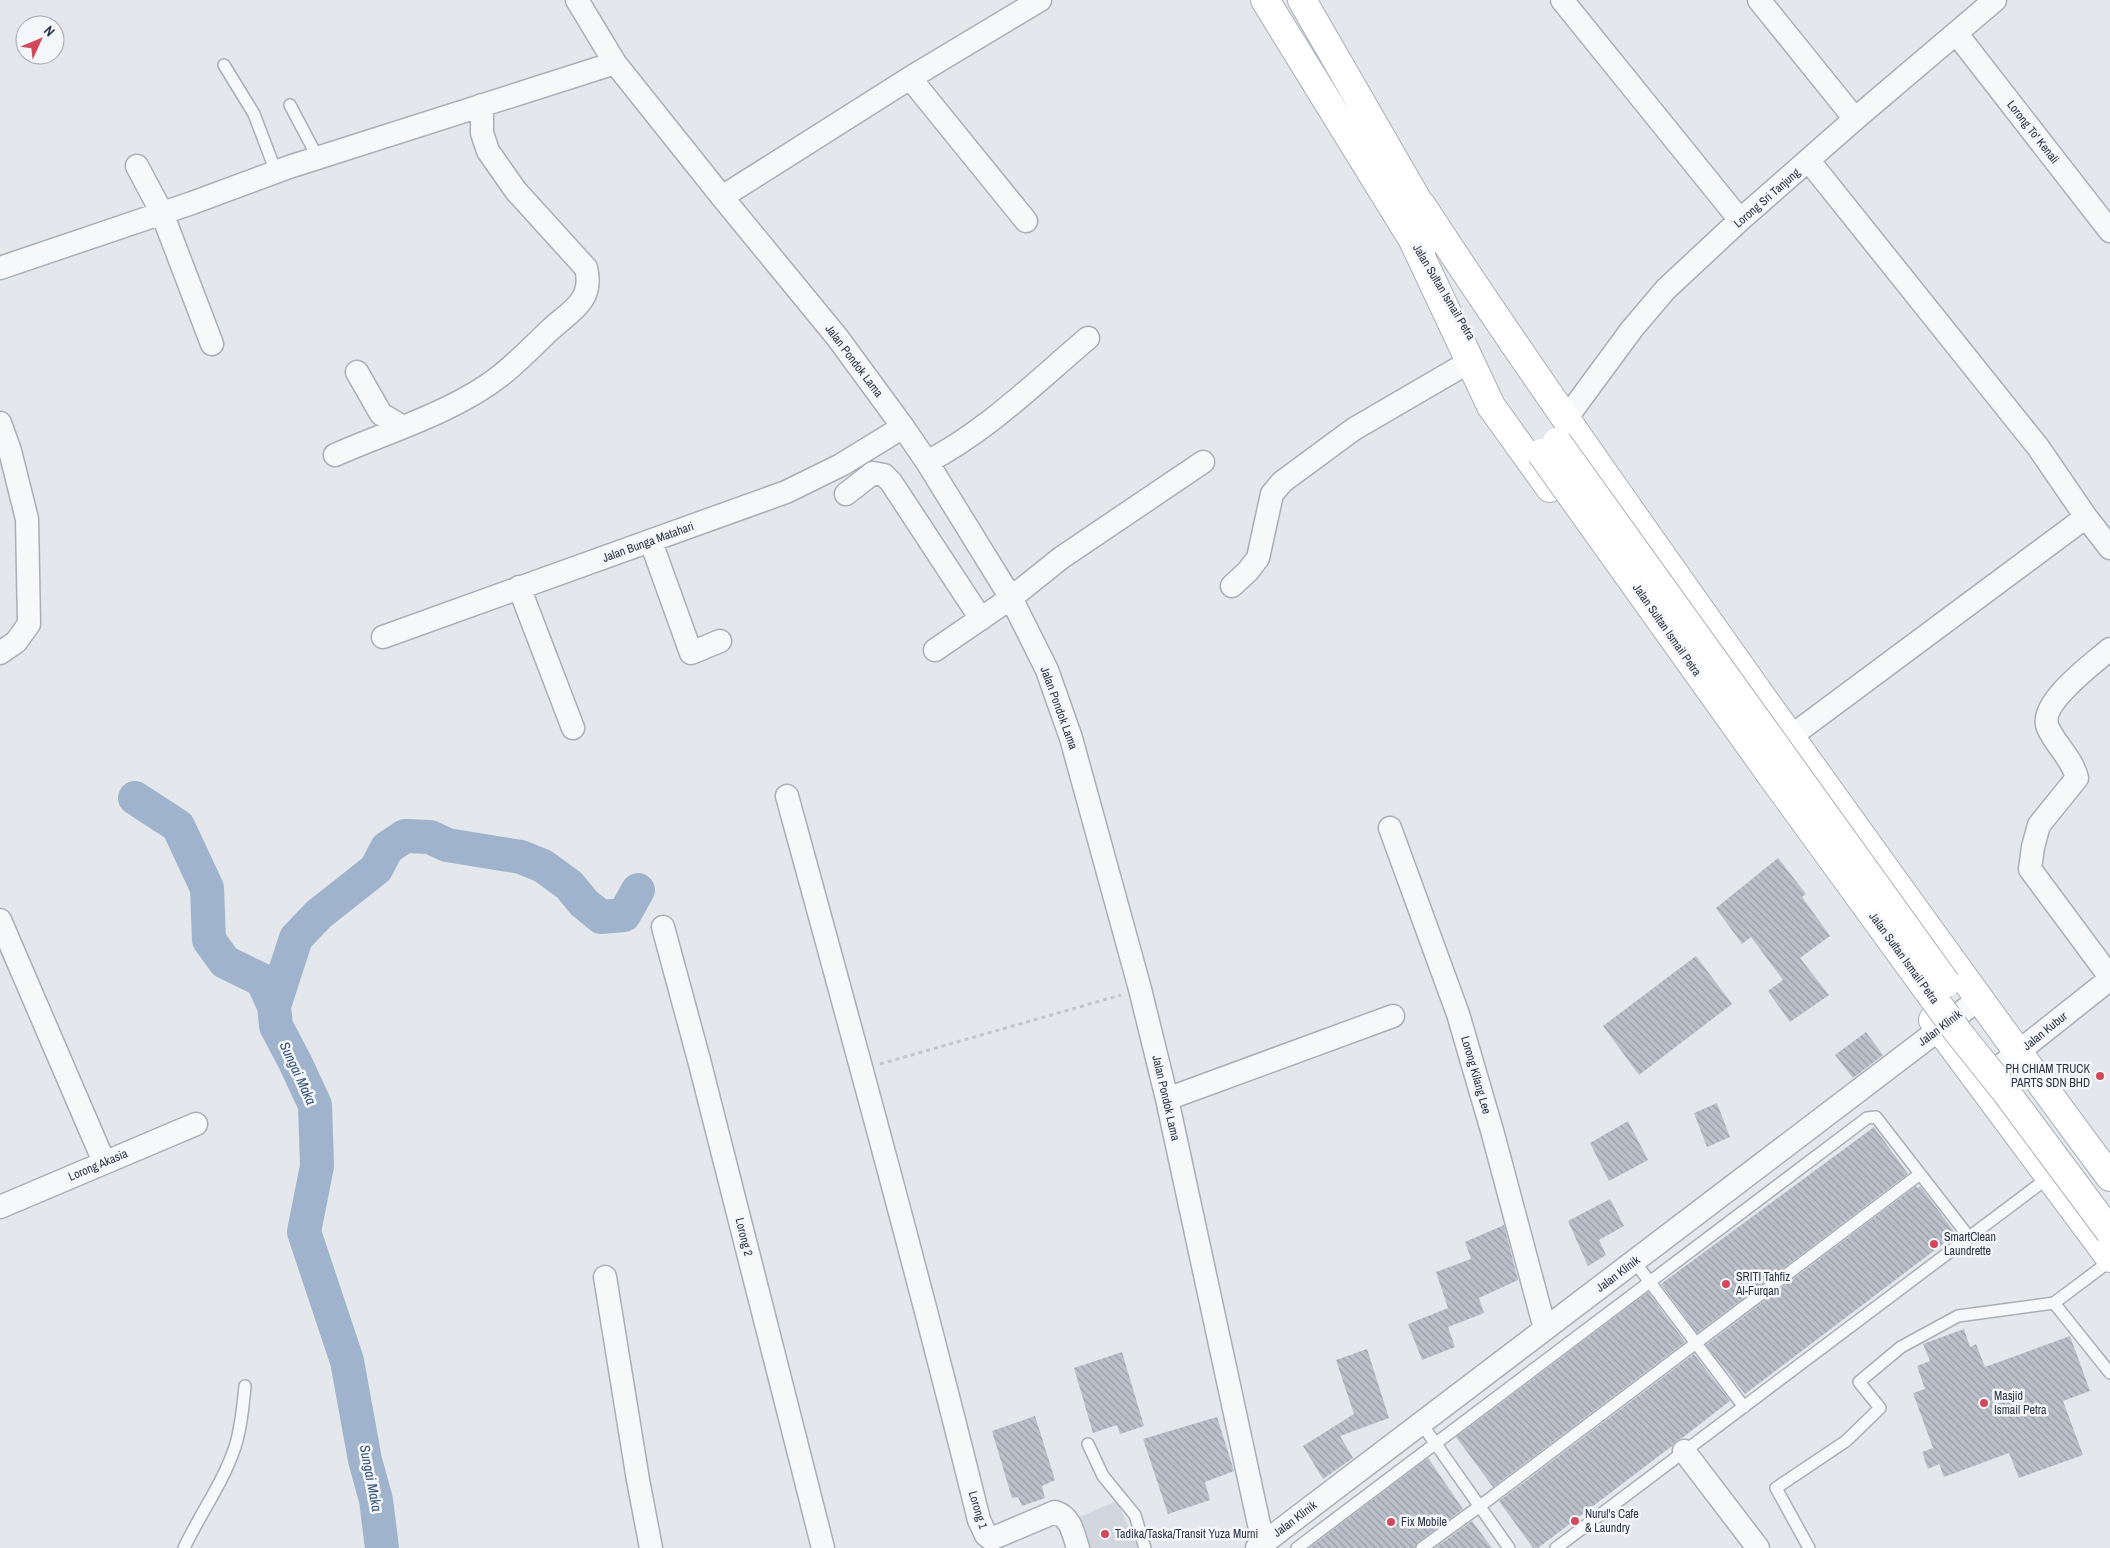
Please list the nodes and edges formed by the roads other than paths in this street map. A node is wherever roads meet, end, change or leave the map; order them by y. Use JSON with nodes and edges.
{"nodes":[{"id":1,"x":577,"y":0,"type":"edge"},
{"id":2,"x":1040,"y":0,"type":"edge"},
{"id":3,"x":1265,"y":0,"type":"edge"},
{"id":4,"x":1302,"y":0,"type":"edge"},
{"id":5,"x":1562,"y":0,"type":"edge"},
{"id":6,"x":1759,"y":0,"type":"edge"},
{"id":7,"x":1994,"y":0,"type":"edge"},
{"id":8,"x":1956,"y":33,"type":"junction"},
{"id":9,"x":615,"y":63,"type":"junction"},
{"id":10,"x":224,"y":65,"type":"dead end"},
{"id":11,"x":910,"y":78,"type":"junction"},
{"id":12,"x":290,"y":105,"type":"dead end"},
{"id":13,"x":482,"y":105,"type":"junction"},
{"id":14,"x":1855,"y":119,"type":"junction"},
{"id":15,"x":318,"y":158,"type":"junction"},
{"id":16,"x":1809,"y":161,"type":"junction"},
{"id":17,"x":137,"y":166,"type":"dead end"},
{"id":18,"x":276,"y":172,"type":"junction"},
{"id":19,"x":722,"y":197,"type":"junction"},
{"id":20,"x":162,"y":213,"type":"junction"},
{"id":21,"x":1740,"y":220,"type":"junction"},
{"id":22,"x":1026,"y":221,"type":"dead end"},
{"id":23,"x":2110,"y":231,"type":"edge"},
{"id":24,"x":1412,"y":238,"type":"junction"},
{"id":25,"x":0,"y":268,"type":"edge"},
{"id":26,"x":1088,"y":338,"type":"dead end"},
{"id":27,"x":212,"y":344,"type":"dead end"},
{"id":28,"x":1469,"y":362,"type":"junction"},
{"id":29,"x":357,"y":372,"type":"dead end"},
{"id":30,"x":0,"y":423,"type":"edge"},
{"id":31,"x":401,"y":426,"type":"junction"},
{"id":32,"x":903,"y":427,"type":"junction"},
{"id":33,"x":1555,"y":438,"type":"junction"},
{"id":34,"x":5,"y":453,"type":"edge"},
{"id":35,"x":335,"y":455,"type":"dead end"},
{"id":36,"x":927,"y":462,"type":"junction"},
{"id":37,"x":1203,"y":462,"type":"dead end"},
{"id":38,"x":846,"y":494,"type":"dead end"},
{"id":39,"x":2086,"y":517,"type":"junction"},
{"id":40,"x":964,"y":523,"type":"junction"},
{"id":41,"x":652,"y":542,"type":"junction"},
{"id":42,"x":933,"y":545,"type":"junction"},
{"id":43,"x":2110,"y":548,"type":"edge"},
{"id":44,"x":1232,"y":586,"type":"dead end"},
{"id":45,"x":519,"y":587,"type":"junction"},
{"id":46,"x":1011,"y":598,"type":"junction"},
{"id":47,"x":981,"y":619,"type":"junction"},
{"id":48,"x":383,"y":637,"type":"dead end"},
{"id":49,"x":720,"y":641,"type":"dead end"},
{"id":50,"x":2110,"y":649,"type":"edge"},
{"id":51,"x":935,"y":650,"type":"dead end"},
{"id":52,"x":0,"y":653,"type":"edge"},
{"id":53,"x":573,"y":728,"type":"dead end"},
{"id":54,"x":1790,"y":737,"type":"junction"},
{"id":55,"x":786,"y":796,"type":"dead end"},
{"id":56,"x":1390,"y":828,"type":"dead end"},
{"id":57,"x":0,"y":920,"type":"edge"},
{"id":58,"x":663,"y":927,"type":"dead end"},
{"id":59,"x":2110,"y":978,"type":"edge"},
{"id":60,"x":1979,"y":999,"type":"junction"},
{"id":61,"x":1393,"y":1016,"type":"dead end"},
{"id":62,"x":1939,"y":1029,"type":"junction"},
{"id":63,"x":2017,"y":1053,"type":"junction"},
{"id":64,"x":1979,"y":1083,"type":"junction"},
{"id":65,"x":1167,"y":1099,"type":"junction"},
{"id":66,"x":196,"y":1124,"type":"dead end"},
{"id":67,"x":104,"y":1162,"type":"junction"},
{"id":68,"x":1920,"y":1174,"type":"junction"},
{"id":69,"x":2049,"y":1177,"type":"junction"},
{"id":70,"x":2110,"y":1177,"type":"edge"},
{"id":71,"x":2110,"y":1201,"type":"edge"},
{"id":72,"x":0,"y":1207,"type":"edge"},
{"id":73,"x":2110,"y":1232,"type":"edge"},
{"id":74,"x":1969,"y":1238,"type":"junction"},
{"id":75,"x":2110,"y":1260,"type":"edge"},
{"id":76,"x":1634,"y":1261,"type":"junction"},
{"id":77,"x":605,"y":1277,"type":"dead end"},
{"id":78,"x":1650,"y":1282,"type":"junction"},
{"id":79,"x":2054,"y":1302,"type":"junction"},
{"id":80,"x":1545,"y":1329,"type":"junction"},
{"id":81,"x":1696,"y":1344,"type":"junction"},
{"id":82,"x":2110,"y":1373,"type":"edge"},
{"id":83,"x":244,"y":1386,"type":"dead end"},
{"id":84,"x":1744,"y":1407,"type":"junction"},
{"id":85,"x":1421,"y":1423,"type":"junction"},
{"id":86,"x":1088,"y":1444,"type":"dead end"},
{"id":87,"x":1436,"y":1444,"type":"junction"},
{"id":88,"x":1684,"y":1451,"type":"junction"},
{"id":89,"x":1480,"y":1506,"type":"junction"},
{"id":90,"x":1260,"y":1546,"type":"edge"},
{"id":91,"x":184,"y":1548,"type":"edge"},
{"id":92,"x":651,"y":1548,"type":"edge"},
{"id":93,"x":823,"y":1548,"type":"edge"},
{"id":94,"x":1078,"y":1548,"type":"edge"},
{"id":95,"x":1145,"y":1548,"type":"edge"},
{"id":96,"x":1297,"y":1548,"type":"edge"},
{"id":97,"x":1422,"y":1548,"type":"edge"},
{"id":98,"x":1509,"y":1548,"type":"edge"},
{"id":99,"x":1556,"y":1548,"type":"edge"},
{"id":100,"x":1758,"y":1548,"type":"edge"},
{"id":101,"x":1809,"y":1548,"type":"edge"}],
"edges":[{"from":1,"to":9,"type":"street","name":"Jalan Pondok Lama"},
{"from":2,"to":11,"type":"street"},
{"from":3,"to":24,"type":"main road","name":"Jalan Sultan Ismail Petra"},
{"from":4,"to":33,"type":"main road","name":"Jalan Sultan Ismail Petra"},
{"from":5,"to":21,"type":"street"},
{"from":6,"to":14,"type":"street"},
{"from":7,"to":8,"type":"street","name":"Lorong Sri Tanjung"},
{"from":8,"to":14,"type":"street","name":"Lorong Sri Tanjung"},
{"from":8,"to":23,"type":"street","name":"Lorong To' Kenali"},
{"from":9,"to":13,"type":"street"},
{"from":9,"to":19,"type":"street","name":"Jalan Pondok Lama"},
{"from":10,"to":18,"type":"lane"},
{"from":11,"to":19,"type":"street"},
{"from":11,"to":22,"type":"street"},
{"from":12,"to":15,"type":"lane"},
{"from":13,"to":15,"type":"street"},
{"from":13,"to":31,"type":"street"},
{"from":14,"to":16,"type":"street","name":"Lorong Sri Tanjung"},
{"from":15,"to":18,"type":"street"},
{"from":16,"to":21,"type":"street","name":"Lorong Sri Tanjung"},
{"from":16,"to":39,"type":"street"},
{"from":17,"to":20,"type":"street"},
{"from":18,"to":20,"type":"street"},
{"from":19,"to":32,"type":"street","name":"Jalan Pondok Lama"},
{"from":20,"to":25,"type":"street"},
{"from":20,"to":27,"type":"street"},
{"from":21,"to":33,"type":"street","name":"Lorong Sri Tanjung"},
{"from":24,"to":28,"type":"main road"},
{"from":24,"to":33,"type":"main road","name":"Jalan Sultan Ismail Petra"},
{"from":26,"to":36,"type":"street"},
{"from":28,"to":44,"type":"street"},
{"from":28,"to":62,"type":"main road"},
{"from":29,"to":31,"type":"street"},
{"from":30,"to":34,"type":"street"},
{"from":31,"to":35,"type":"street"},
{"from":32,"to":36,"type":"street","name":"Jalan Pondok Lama"},
{"from":32,"to":41,"type":"street","name":"Jalan Bunga Matahari"},
{"from":33,"to":54,"type":"main road"},
{"from":33,"to":71,"type":"main road","name":"Jalan Sultan Ismail Petra","bridge":true},
{"from":33,"to":73,"type":"main road","name":"Jalan Sultan Ismail Petra","bridge":true},
{"from":34,"to":52,"type":"street"},
{"from":36,"to":40,"type":"street","name":"Jalan Pondok Lama"},
{"from":37,"to":46,"type":"street"},
{"from":38,"to":42,"type":"street"},
{"from":39,"to":43,"type":"street"},
{"from":39,"to":54,"type":"street"},
{"from":40,"to":42,"type":"street"},
{"from":40,"to":46,"type":"street","name":"Jalan Pondok Lama"},
{"from":41,"to":45,"type":"street","name":"Jalan Bunga Matahari"},
{"from":41,"to":49,"type":"street"},
{"from":42,"to":47,"type":"street"},
{"from":45,"to":48,"type":"street","name":"Jalan Bunga Matahari"},
{"from":45,"to":53,"type":"street"},
{"from":46,"to":47,"type":"street"},
{"from":46,"to":65,"type":"street","name":"Jalan Pondok Lama"},
{"from":47,"to":51,"type":"street"},
{"from":50,"to":59,"type":"street"},
{"from":54,"to":60,"type":"main road"},
{"from":55,"to":94,"type":"street","name":"Lorong 1"},
{"from":56,"to":80,"type":"street","name":"Lorong Kilang Lee"},
{"from":57,"to":67,"type":"street"},
{"from":58,"to":93,"type":"street","name":"Lorong 2"},
{"from":59,"to":63,"type":"street","name":"Jalan Kubur"},
{"from":60,"to":62,"type":"street","name":"Jalan Klinik"},
{"from":60,"to":63,"type":"main road"},
{"from":61,"to":65,"type":"street"},
{"from":62,"to":64,"type":"main road"},
{"from":62,"to":76,"type":"street","name":"Jalan Klinik"},
{"from":63,"to":64,"type":"street","name":"Jalan Kubur"},
{"from":63,"to":70,"type":"main road"},
{"from":64,"to":69,"type":"main road"},
{"from":65,"to":90,"type":"street","name":"Jalan Pondok Lama"},
{"from":66,"to":67,"type":"street","name":"Lorong Akasia"},
{"from":67,"to":72,"type":"street","name":"Lorong Akasia"},
{"from":68,"to":74,"type":"lane"},
{"from":68,"to":78,"type":"lane"},
{"from":68,"to":81,"type":"lane"},
{"from":69,"to":74,"type":"lane"},
{"from":69,"to":75,"type":"main road"},
{"from":74,"to":84,"type":"lane"},
{"from":75,"to":79,"type":"lane"},
{"from":76,"to":78,"type":"lane"},
{"from":76,"to":80,"type":"street","name":"Jalan Klinik"},
{"from":77,"to":92,"type":"street"},
{"from":78,"to":81,"type":"lane"},
{"from":78,"to":87,"type":"lane"},
{"from":79,"to":82,"type":"lane"},
{"from":79,"to":101,"type":"lane"},
{"from":80,"to":85,"type":"street","name":"Jalan Klinik"},
{"from":81,"to":84,"type":"lane"},
{"from":81,"to":89,"type":"lane"},
{"from":83,"to":91,"type":"lane"},
{"from":84,"to":88,"type":"lane"},
{"from":85,"to":87,"type":"lane"},
{"from":85,"to":90,"type":"street","name":"Jalan Klinik"},
{"from":86,"to":95,"type":"lane"},
{"from":87,"to":89,"type":"lane"},
{"from":87,"to":96,"type":"lane"},
{"from":88,"to":99,"type":"lane"},
{"from":88,"to":100,"type":"street"},
{"from":89,"to":97,"type":"lane"},
{"from":89,"to":98,"type":"lane"}]}
